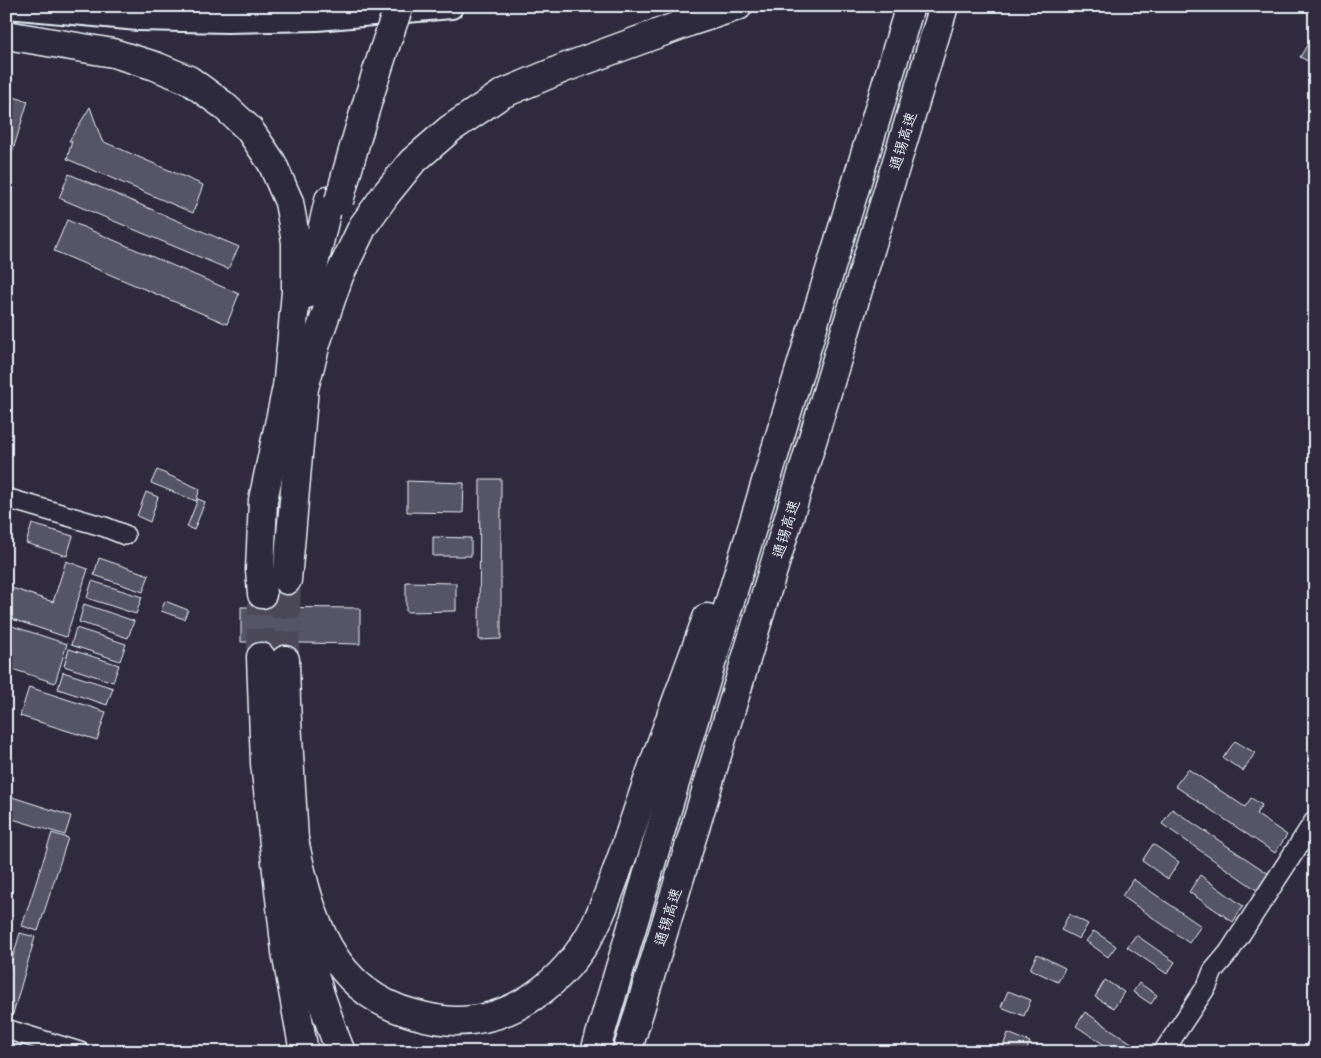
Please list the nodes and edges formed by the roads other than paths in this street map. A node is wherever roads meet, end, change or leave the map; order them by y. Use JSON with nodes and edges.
{"nodes":[{"id":1,"x":8,"y":6,"type":"edge"},
{"id":2,"x":386,"y":6,"type":"edge"},
{"id":3,"x":400,"y":6,"type":"edge"},
{"id":4,"x":452,"y":6,"type":"edge"},
{"id":5,"x":738,"y":6,"type":"edge"},
{"id":6,"x":910,"y":6,"type":"edge"},
{"id":7,"x":944,"y":6,"type":"edge"},
{"id":8,"x":6,"y":35,"type":"edge"},
{"id":9,"x":334,"y":201,"type":"junction"},
{"id":10,"x":295,"y":389,"type":"junction"},
{"id":11,"x":792,"y":397,"type":"junction"},
{"id":12,"x":6,"y":498,"type":"edge"},
{"id":13,"x":125,"y":535,"type":"dead end"},
{"id":14,"x":287,"y":580,"type":"tunnel mouth"},
{"id":15,"x":262,"y":594,"type":"tunnel mouth"},
{"id":16,"x":273,"y":658,"type":"tunnel mouth"},
{"id":17,"x":1315,"y":820,"type":"edge"},
{"id":18,"x":285,"y":847,"type":"junction"},
{"id":19,"x":6,"y":1029,"type":"edge"},
{"id":20,"x":80,"y":1052,"type":"edge"},
{"id":21,"x":304,"y":1052,"type":"edge"},
{"id":22,"x":330,"y":1052,"type":"edge"},
{"id":23,"x":342,"y":1052,"type":"edge"},
{"id":24,"x":595,"y":1052,"type":"edge"},
{"id":25,"x":628,"y":1052,"type":"edge"},
{"id":26,"x":1162,"y":1052,"type":"edge"}],
"edges":[{"from":1,"to":4,"type":"main road"},
{"from":2,"to":9,"type":"highway"},
{"from":3,"to":9,"type":"highway","bridge":true},
{"from":5,"to":10,"type":"highway"},
{"from":6,"to":11,"type":"highway"},
{"from":7,"to":25,"type":"highway","name":"通锡高速"},
{"from":8,"to":10,"type":"highway"},
{"from":9,"to":10,"type":"highway"},
{"from":10,"to":14,"type":"highway"},
{"from":10,"to":15,"type":"highway"},
{"from":11,"to":18,"type":"highway"},
{"from":11,"to":24,"type":"highway"},
{"from":12,"to":13,"type":"street"},
{"from":16,"to":18,"type":"highway"},
{"from":17,"to":26,"type":"street"},
{"from":18,"to":21,"type":"highway"},
{"from":18,"to":22,"type":"highway"},
{"from":18,"to":23,"type":"highway"},
{"from":19,"to":20,"type":"street"}]}
